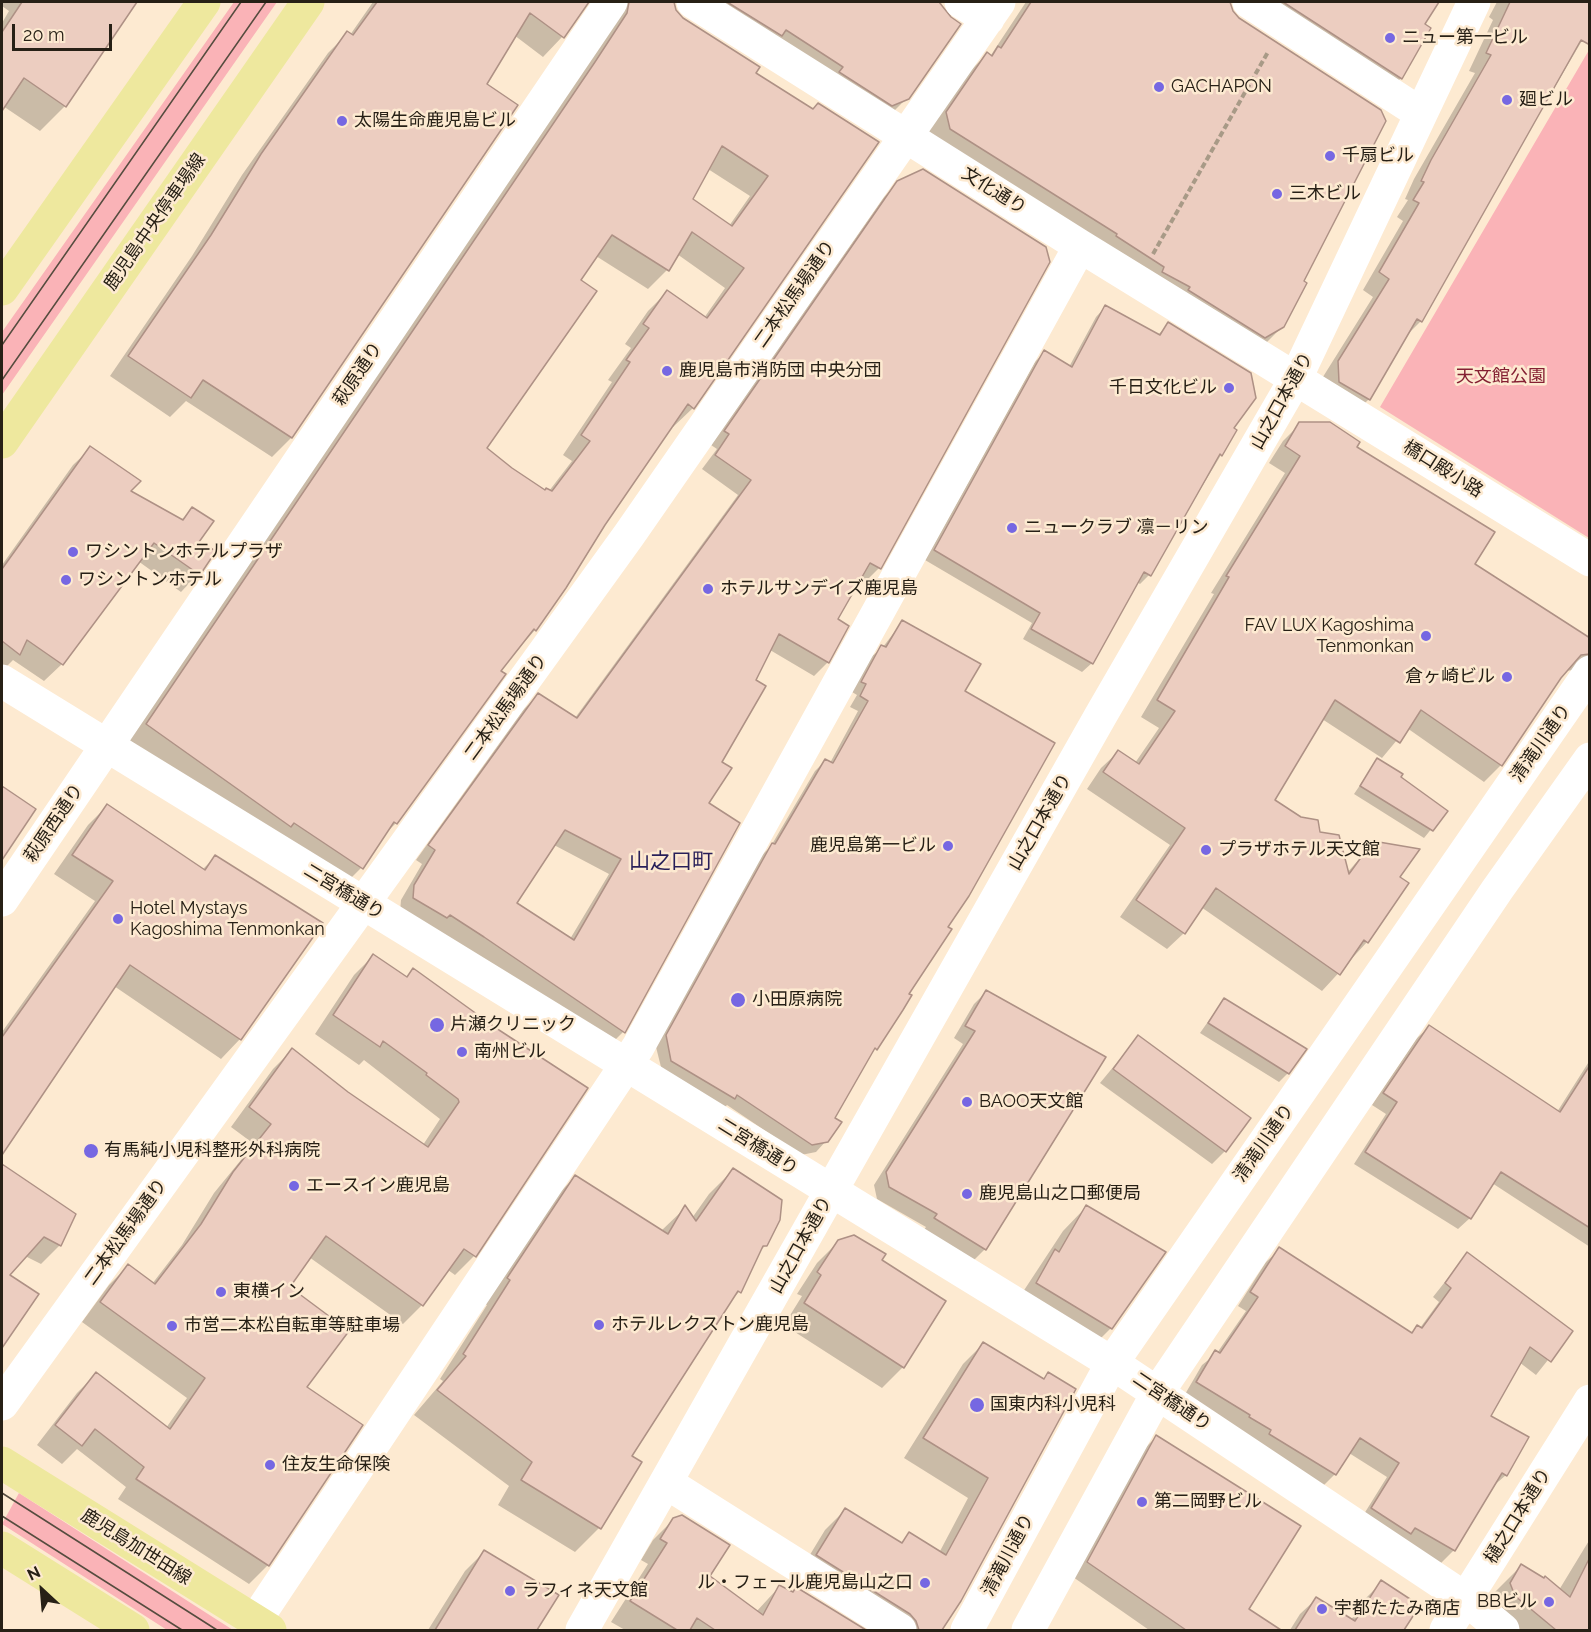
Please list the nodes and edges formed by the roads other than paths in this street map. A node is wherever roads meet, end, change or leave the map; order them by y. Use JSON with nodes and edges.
{"nodes":[{"id":1,"x":204,"y":2,"type":"edge"},
{"id":2,"x":308,"y":2,"type":"edge"},
{"id":3,"x":611,"y":2,"type":"edge"},
{"id":4,"x":693,"y":2,"type":"edge"},
{"id":5,"x":961,"y":2,"type":"edge"},
{"id":6,"x":1249,"y":2,"type":"edge"},
{"id":7,"x":1474,"y":2,"type":"edge"},
{"id":8,"x":994,"y":10,"type":"edge"},
{"id":9,"x":1420,"y":113,"type":"junction"},
{"id":10,"x":904,"y":135,"type":"junction"},
{"id":11,"x":1080,"y":246,"type":"junction"},
{"id":12,"x":2,"y":289,"type":"edge"},
{"id":13,"x":1296,"y":378,"type":"junction"},
{"id":14,"x":2,"y":442,"type":"edge"},
{"id":15,"x":1590,"y":560,"type":"edge"},
{"id":16,"x":1590,"y":672,"type":"edge"},
{"id":17,"x":2,"y":681,"type":"edge"},
{"id":18,"x":106,"y":746,"type":"junction"},
{"id":19,"x":1590,"y":759,"type":"edge"},
{"id":20,"x":1458,"y":862,"type":"junction"},
{"id":21,"x":1497,"y":890,"type":"junction"},
{"id":22,"x":2,"y":900,"type":"edge"},
{"id":23,"x":365,"y":903,"type":"junction"},
{"id":24,"x":626,"y":1066,"type":"junction"},
{"id":25,"x":1292,"y":1104,"type":"junction"},
{"id":26,"x":1331,"y":1136,"type":"junction"},
{"id":27,"x":832,"y":1191,"type":"junction"},
{"id":28,"x":1112,"y":1363,"type":"junction"},
{"id":29,"x":1158,"y":1392,"type":"junction"},
{"id":30,"x":1590,"y":1401,"type":"edge"},
{"id":31,"x":2,"y":1404,"type":"edge"},
{"id":32,"x":2,"y":1463,"type":"edge"},
{"id":33,"x":667,"y":1483,"type":"junction"},
{"id":34,"x":2,"y":1548,"type":"edge"},
{"id":35,"x":1466,"y":1599,"type":"junction"},
{"id":36,"x":262,"y":1626,"type":"edge"},
{"id":37,"x":133,"y":1630,"type":"edge"},
{"id":38,"x":582,"y":1630,"type":"edge"},
{"id":39,"x":900,"y":1630,"type":"edge"},
{"id":40,"x":967,"y":1630,"type":"edge"},
{"id":41,"x":1028,"y":1630,"type":"edge"},
{"id":42,"x":1446,"y":1630,"type":"edge"},
{"id":43,"x":1503,"y":1630,"type":"edge"}],
"edges":[{"from":1,"to":12,"type":"main road"},
{"from":2,"to":14,"type":"main road","name":"鹿児島中央停車場線"},
{"from":3,"to":18,"type":"street","name":"萩原通り"},
{"from":4,"to":10,"type":"street","name":"文化通り"},
{"from":5,"to":8,"type":"street"},
{"from":6,"to":9,"type":"street"},
{"from":7,"to":9,"type":"street","name":"山之口本通り"},
{"from":8,"to":10,"type":"street","name":"二本松馬場通り"},
{"from":9,"to":13,"type":"street","name":"山之口本通り"},
{"from":10,"to":11,"type":"street","name":"文化通り"},
{"from":10,"to":23,"type":"street","name":"二本松馬場通り"},
{"from":11,"to":13,"type":"street","name":"文化通り"},
{"from":11,"to":24,"type":"street"},
{"from":13,"to":15,"type":"street","name":"橋口殿小路"},
{"from":13,"to":27,"type":"street","name":"山之口本通り"},
{"from":16,"to":20,"type":"street","name":"清滝川通り"},
{"from":17,"to":18,"type":"street","name":"二宮橋通り"},
{"from":18,"to":22,"type":"street","name":"萩原西通り"},
{"from":18,"to":23,"type":"street","name":"二宮橋通り"},
{"from":19,"to":21,"type":"street"},
{"from":20,"to":21,"type":"street"},
{"from":20,"to":25,"type":"street","name":"清滝川通り"},
{"from":21,"to":26,"type":"street"},
{"from":23,"to":24,"type":"street","name":"二宮橋通り"},
{"from":23,"to":31,"type":"street","name":"二本松馬場通り"},
{"from":24,"to":27,"type":"street","name":"二宮橋通り"},
{"from":24,"to":36,"type":"street"},
{"from":25,"to":26,"type":"street"},
{"from":25,"to":28,"type":"street","name":"清滝川通り"},
{"from":26,"to":29,"type":"street"},
{"from":27,"to":28,"type":"street","name":"二宮橋通り"},
{"from":27,"to":33,"type":"street","name":"山之口本通り"},
{"from":28,"to":29,"type":"street","name":"二宮橋通り"},
{"from":28,"to":40,"type":"street","name":"清滝川通り"},
{"from":29,"to":35,"type":"street","name":"二宮橋通り"},
{"from":29,"to":41,"type":"street"},
{"from":30,"to":35,"type":"street","name":"樋之口本通り"},
{"from":32,"to":36,"type":"main road","name":"鹿児島加世田線"},
{"from":33,"to":38,"type":"street","name":"山之口本通り"},
{"from":33,"to":39,"type":"street"},
{"from":34,"to":37,"type":"main road"},
{"from":35,"to":42,"type":"street","name":"樋之口本通り"},
{"from":35,"to":43,"type":"street","name":"二宮橋通り"}]}
